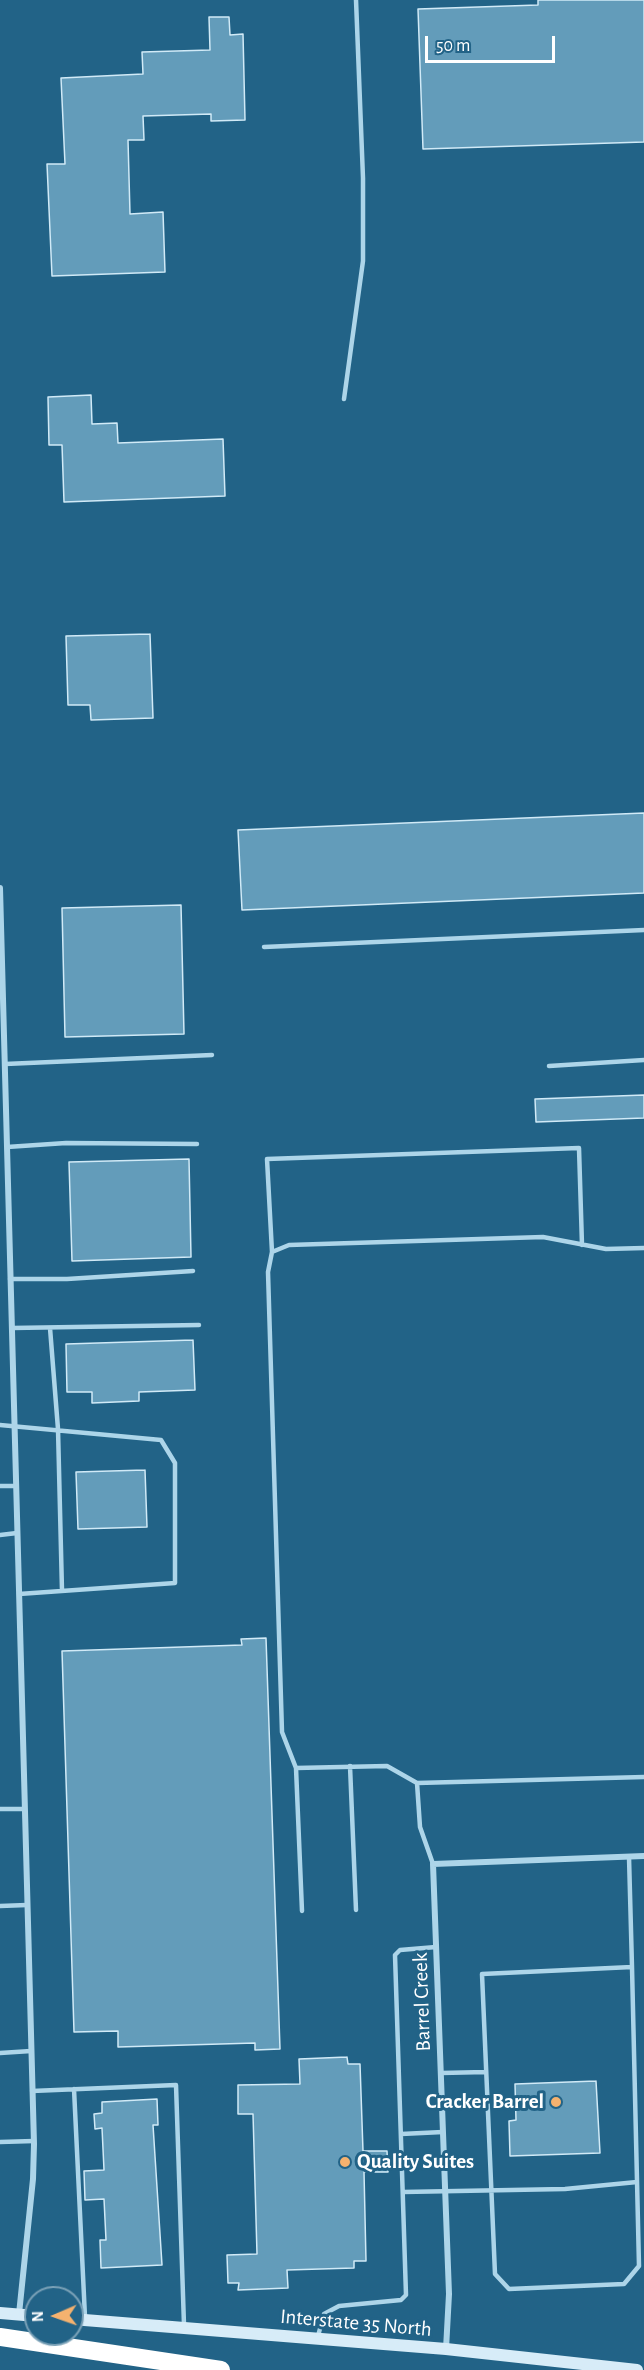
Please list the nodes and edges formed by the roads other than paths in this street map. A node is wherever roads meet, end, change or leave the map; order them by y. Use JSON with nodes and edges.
{"nodes":[{"id":1,"x":356,"y":0,"type":"edge"},
{"id":2,"x":344,"y":399,"type":"dead end"},
{"id":3,"x":0,"y":888,"type":"edge"},
{"id":4,"x":644,"y":930,"type":"edge"},
{"id":5,"x":264,"y":947,"type":"dead end"},
{"id":6,"x":212,"y":1055,"type":"dead end"},
{"id":7,"x":644,"y":1060,"type":"edge"},
{"id":8,"x":4,"y":1064,"type":"junction"},
{"id":9,"x":549,"y":1066,"type":"dead end"},
{"id":10,"x":197,"y":1144,"type":"dead end"},
{"id":11,"x":7,"y":1147,"type":"junction"},
{"id":12,"x":0,"y":1179,"type":"edge"},
{"id":13,"x":8,"y":1179,"type":"junction"},
{"id":14,"x":582,"y":1245,"type":"junction"},
{"id":15,"x":644,"y":1248,"type":"edge"},
{"id":16,"x":272,"y":1252,"type":"junction"},
{"id":17,"x":193,"y":1271,"type":"dead end"},
{"id":18,"x":10,"y":1279,"type":"junction"},
{"id":19,"x":199,"y":1325,"type":"dead end"},
{"id":20,"x":12,"y":1328,"type":"junction"},
{"id":21,"x":50,"y":1328,"type":"junction"},
{"id":22,"x":0,"y":1425,"type":"edge"},
{"id":23,"x":14,"y":1425,"type":"junction"},
{"id":24,"x":58,"y":1429,"type":"junction"},
{"id":25,"x":0,"y":1486,"type":"edge"},
{"id":26,"x":16,"y":1486,"type":"junction"},
{"id":27,"x":17,"y":1533,"type":"junction"},
{"id":28,"x":0,"y":1535,"type":"edge"},
{"id":29,"x":62,"y":1591,"type":"junction"},
{"id":30,"x":19,"y":1594,"type":"junction"},
{"id":31,"x":350,"y":1766,"type":"junction"},
{"id":32,"x":296,"y":1768,"type":"junction"},
{"id":33,"x":644,"y":1777,"type":"edge"},
{"id":34,"x":417,"y":1783,"type":"junction"},
{"id":35,"x":0,"y":1809,"type":"edge"},
{"id":36,"x":24,"y":1809,"type":"junction"},
{"id":37,"x":644,"y":1856,"type":"edge"},
{"id":38,"x":629,"y":1857,"type":"junction"},
{"id":39,"x":433,"y":1864,"type":"junction"},
{"id":40,"x":27,"y":1905,"type":"junction"},
{"id":41,"x":0,"y":1906,"type":"edge"},
{"id":42,"x":356,"y":1910,"type":"dead end"},
{"id":43,"x":302,"y":1911,"type":"dead end"},
{"id":44,"x":436,"y":1947,"type":"junction"},
{"id":45,"x":632,"y":1967,"type":"junction"},
{"id":46,"x":31,"y":2051,"type":"junction"},
{"id":47,"x":0,"y":2052,"type":"edge"},
{"id":48,"x":486,"y":2072,"type":"junction"},
{"id":49,"x":441,"y":2073,"type":"junction"},
{"id":50,"x":74,"y":2089,"type":"junction"},
{"id":51,"x":32,"y":2091,"type":"junction"},
{"id":52,"x":443,"y":2132,"type":"junction"},
{"id":53,"x":401,"y":2134,"type":"junction"},
{"id":54,"x":33,"y":2141,"type":"junction"},
{"id":55,"x":0,"y":2142,"type":"edge"},
{"id":56,"x":637,"y":2182,"type":"junction"},
{"id":57,"x":491,"y":2188,"type":"junction"},
{"id":58,"x":446,"y":2191,"type":"junction"},
{"id":59,"x":403,"y":2192,"type":"junction"},
{"id":60,"x":0,"y":2313,"type":"edge"},
{"id":61,"x":19,"y":2315,"type":"junction"},
{"id":62,"x":24,"y":2315,"type":"edge"},
{"id":63,"x":85,"y":2320,"type":"joint"},
{"id":64,"x":184,"y":2328,"type":"junction"},
{"id":65,"x":0,"y":2337,"type":"edge"},
{"id":66,"x":317,"y":2339,"type":"junction"},
{"id":67,"x":446,"y":2349,"type":"junction"},
{"id":68,"x":221,"y":2370,"type":"edge"},
{"id":69,"x":637,"y":2370,"type":"edge"}],
"edges":[{"from":1,"to":2,"type":"lane"},
{"from":3,"to":8,"type":"street"},
{"from":4,"to":5,"type":"lane"},
{"from":6,"to":8,"type":"lane"},
{"from":7,"to":9,"type":"lane"},
{"from":8,"to":11,"type":"street"},
{"from":10,"to":11,"type":"lane"},
{"from":11,"to":13,"type":"street"},
{"from":12,"to":13,"type":"lane"},
{"from":13,"to":18,"type":"street"},
{"from":14,"to":15,"type":"lane"},
{"from":14,"to":16,"type":"lane"},
{"from":14,"to":16,"type":"lane"},
{"from":16,"to":32,"type":"lane"},
{"from":17,"to":18,"type":"lane"},
{"from":18,"to":20,"type":"street"},
{"from":19,"to":21,"type":"lane"},
{"from":20,"to":21,"type":"lane"},
{"from":20,"to":23,"type":"street"},
{"from":21,"to":24,"type":"lane"},
{"from":22,"to":23,"type":"lane"},
{"from":23,"to":24,"type":"lane"},
{"from":23,"to":26,"type":"street"},
{"from":24,"to":29,"type":"lane"},
{"from":24,"to":29,"type":"lane"},
{"from":25,"to":26,"type":"lane"},
{"from":26,"to":27,"type":"street"},
{"from":27,"to":28,"type":"lane"},
{"from":27,"to":30,"type":"street"},
{"from":29,"to":30,"type":"lane"},
{"from":30,"to":36,"type":"street"},
{"from":31,"to":32,"type":"lane"},
{"from":31,"to":34,"type":"lane"},
{"from":31,"to":42,"type":"lane"},
{"from":32,"to":43,"type":"lane"},
{"from":33,"to":34,"type":"lane"},
{"from":34,"to":39,"type":"lane"},
{"from":35,"to":36,"type":"lane"},
{"from":36,"to":40,"type":"street"},
{"from":37,"to":38,"type":"street"},
{"from":38,"to":39,"type":"street"},
{"from":38,"to":45,"type":"lane"},
{"from":39,"to":44,"type":"street","name":"Barrel Creek"},
{"from":40,"to":41,"type":"lane"},
{"from":40,"to":46,"type":"street"},
{"from":44,"to":49,"type":"street","name":"Barrel Creek"},
{"from":44,"to":53,"type":"lane"},
{"from":45,"to":48,"type":"lane"},
{"from":45,"to":56,"type":"lane"},
{"from":46,"to":47,"type":"lane"},
{"from":46,"to":51,"type":"street"},
{"from":48,"to":49,"type":"lane"},
{"from":48,"to":57,"type":"lane"},
{"from":49,"to":52,"type":"street","name":"Barrel Creek"},
{"from":50,"to":51,"type":"lane"},
{"from":50,"to":63,"type":"lane"},
{"from":50,"to":64,"type":"lane"},
{"from":51,"to":54,"type":"street"},
{"from":52,"to":53,"type":"lane"},
{"from":52,"to":58,"type":"street","name":"Barrel Creek"},
{"from":53,"to":59,"type":"lane"},
{"from":54,"to":55,"type":"lane"},
{"from":54,"to":61,"type":"street"},
{"from":56,"to":57,"type":"lane"},
{"from":56,"to":57,"type":"lane"},
{"from":57,"to":58,"type":"lane"},
{"from":58,"to":59,"type":"lane"},
{"from":58,"to":67,"type":"street","name":"Barrel Creek"},
{"from":59,"to":66,"type":"lane"},
{"from":60,"to":61,"type":"main road"},
{"from":61,"to":62,"type":"main road"},
{"from":63,"to":64,"type":"main road","name":"Interstate 35 North"},
{"from":64,"to":66,"type":"main road","name":"Interstate 35 North"},
{"from":65,"to":68,"type":"highway"},
{"from":66,"to":67,"type":"main road","name":"Interstate 35 North"},
{"from":67,"to":69,"type":"main road","name":"Interstate 35 North"}]}
